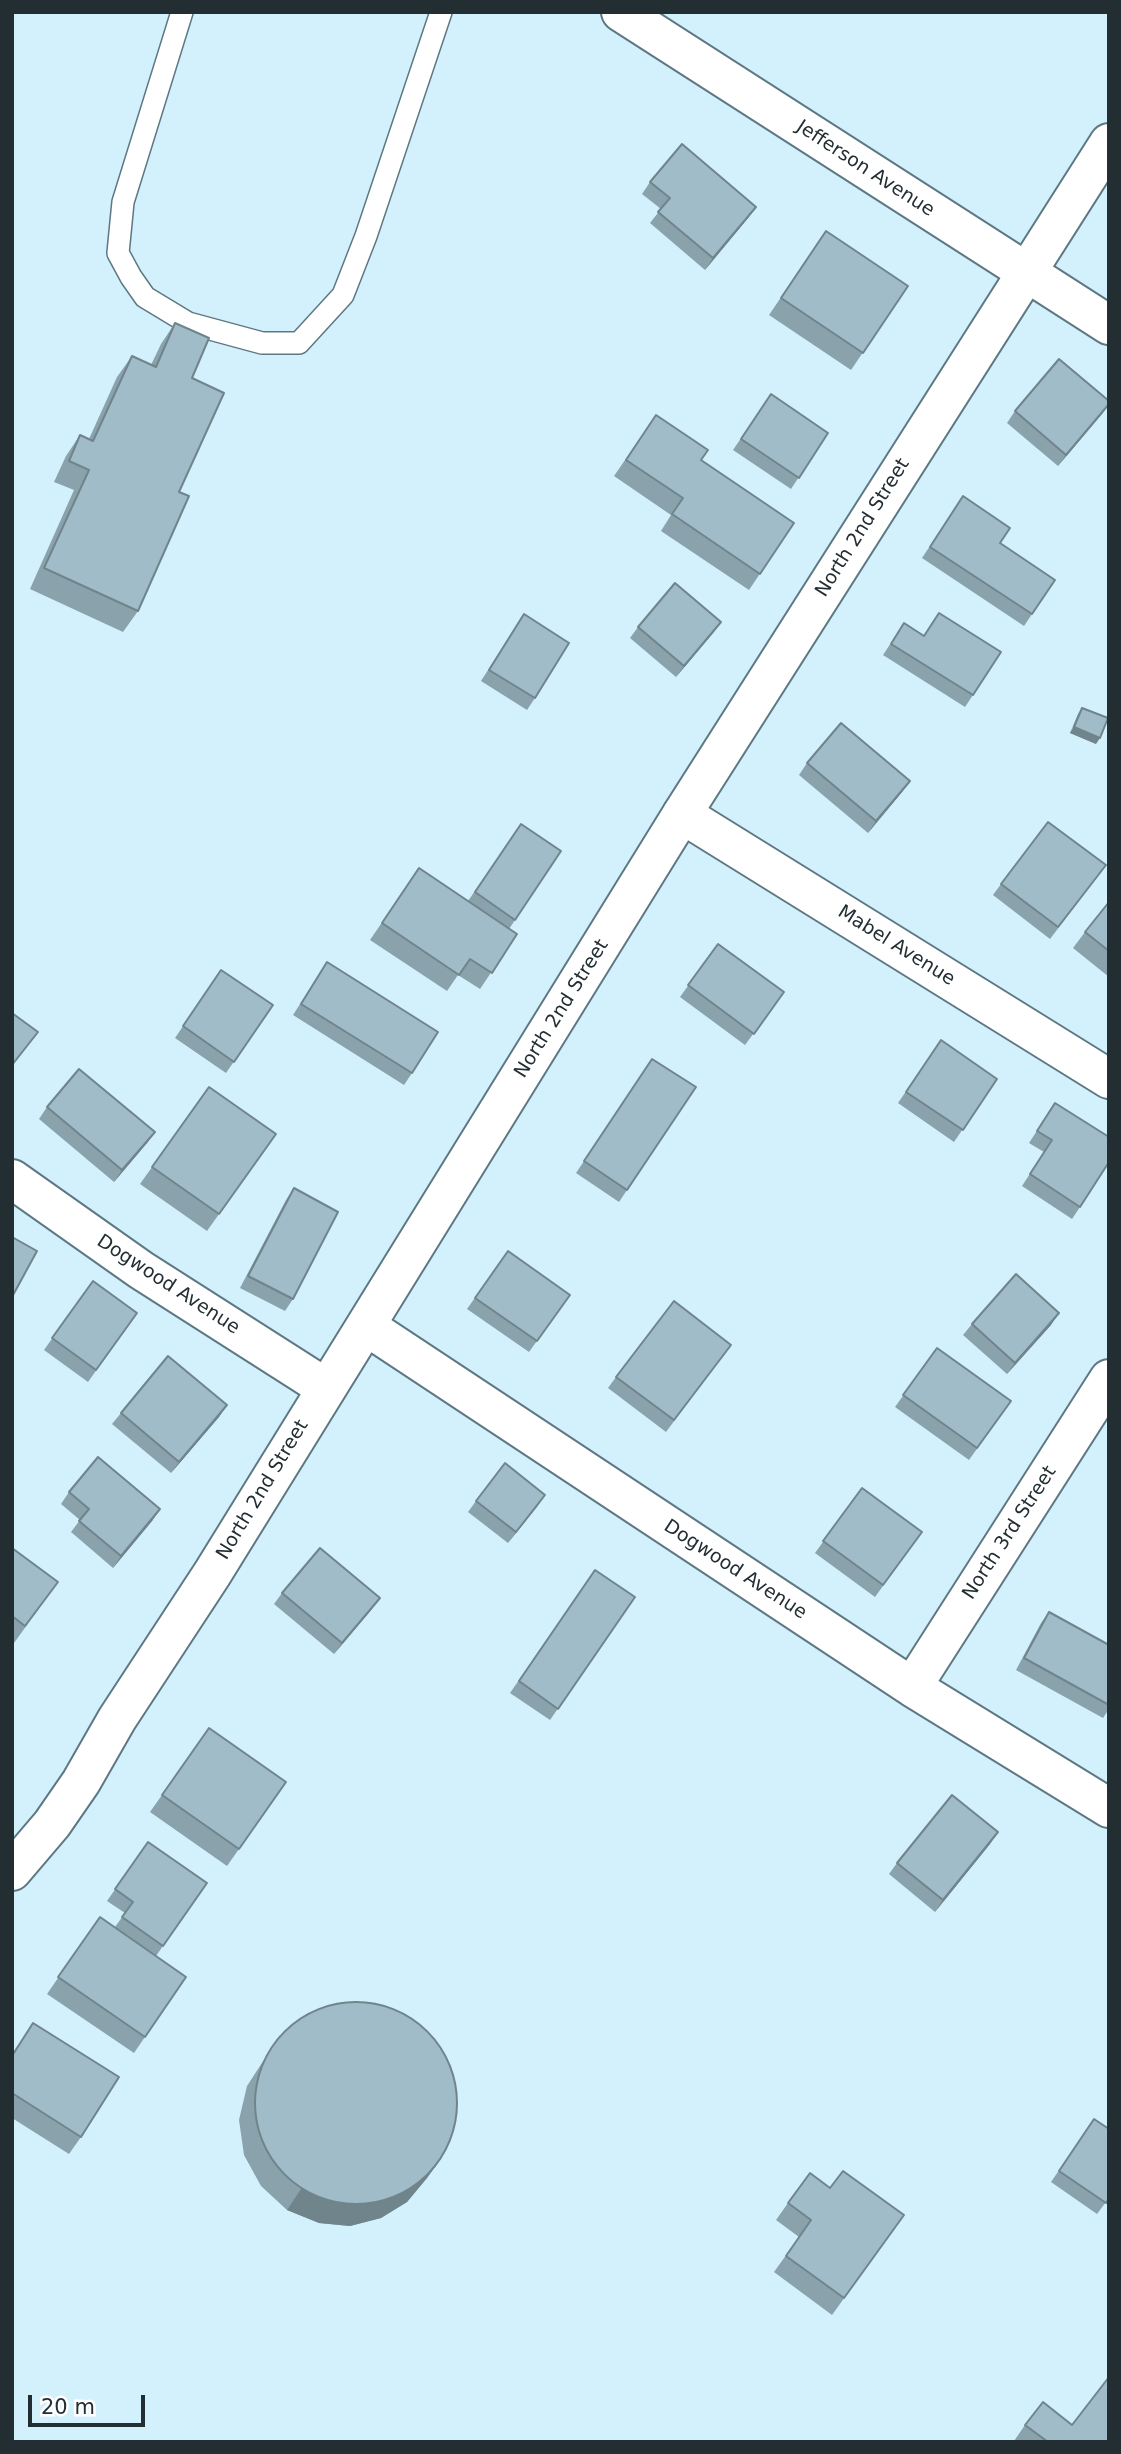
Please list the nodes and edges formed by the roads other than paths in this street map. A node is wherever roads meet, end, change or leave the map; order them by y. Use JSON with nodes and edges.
{"nodes":[{"id":1,"x":182,"y":12,"type":"edge"},
{"id":2,"x":441,"y":12,"type":"edge"},
{"id":3,"x":621,"y":12,"type":"edge"},
{"id":4,"x":1109,"y":144,"type":"edge"},
{"id":5,"x":1026,"y":273,"type":"junction"},
{"id":6,"x":1109,"y":325,"type":"edge"},
{"id":7,"x":682,"y":814,"type":"junction"},
{"id":8,"x":1109,"y":1079,"type":"edge"},
{"id":9,"x":12,"y":1179,"type":"edge"},
{"id":10,"x":366,"y":1326,"type":"junction"},
{"id":11,"x":1109,"y":1379,"type":"edge"},
{"id":12,"x":326,"y":1388,"type":"junction"},
{"id":13,"x":912,"y":1687,"type":"junction"},
{"id":14,"x":1109,"y":1808,"type":"edge"},
{"id":15,"x":12,"y":1871,"type":"edge"}],
"edges":[{"from":1,"to":2,"type":"lane"},
{"from":3,"to":5,"type":"street","name":"Jefferson Avenue"},
{"from":4,"to":5,"type":"street","name":"North 2nd Street"},
{"from":5,"to":6,"type":"street","name":"Jefferson Avenue"},
{"from":5,"to":7,"type":"street","name":"North 2nd Street"},
{"from":7,"to":8,"type":"street","name":"Mabel Avenue"},
{"from":7,"to":10,"type":"street","name":"North 2nd Street"},
{"from":9,"to":12,"type":"street","name":"Dogwood Avenue"},
{"from":10,"to":12,"type":"street","name":"North 2nd Street"},
{"from":10,"to":13,"type":"street","name":"Dogwood Avenue"},
{"from":11,"to":13,"type":"street","name":"North 3rd Street"},
{"from":12,"to":15,"type":"street","name":"North 2nd Street"},
{"from":13,"to":14,"type":"street","name":"Dogwood Avenue"}]}
